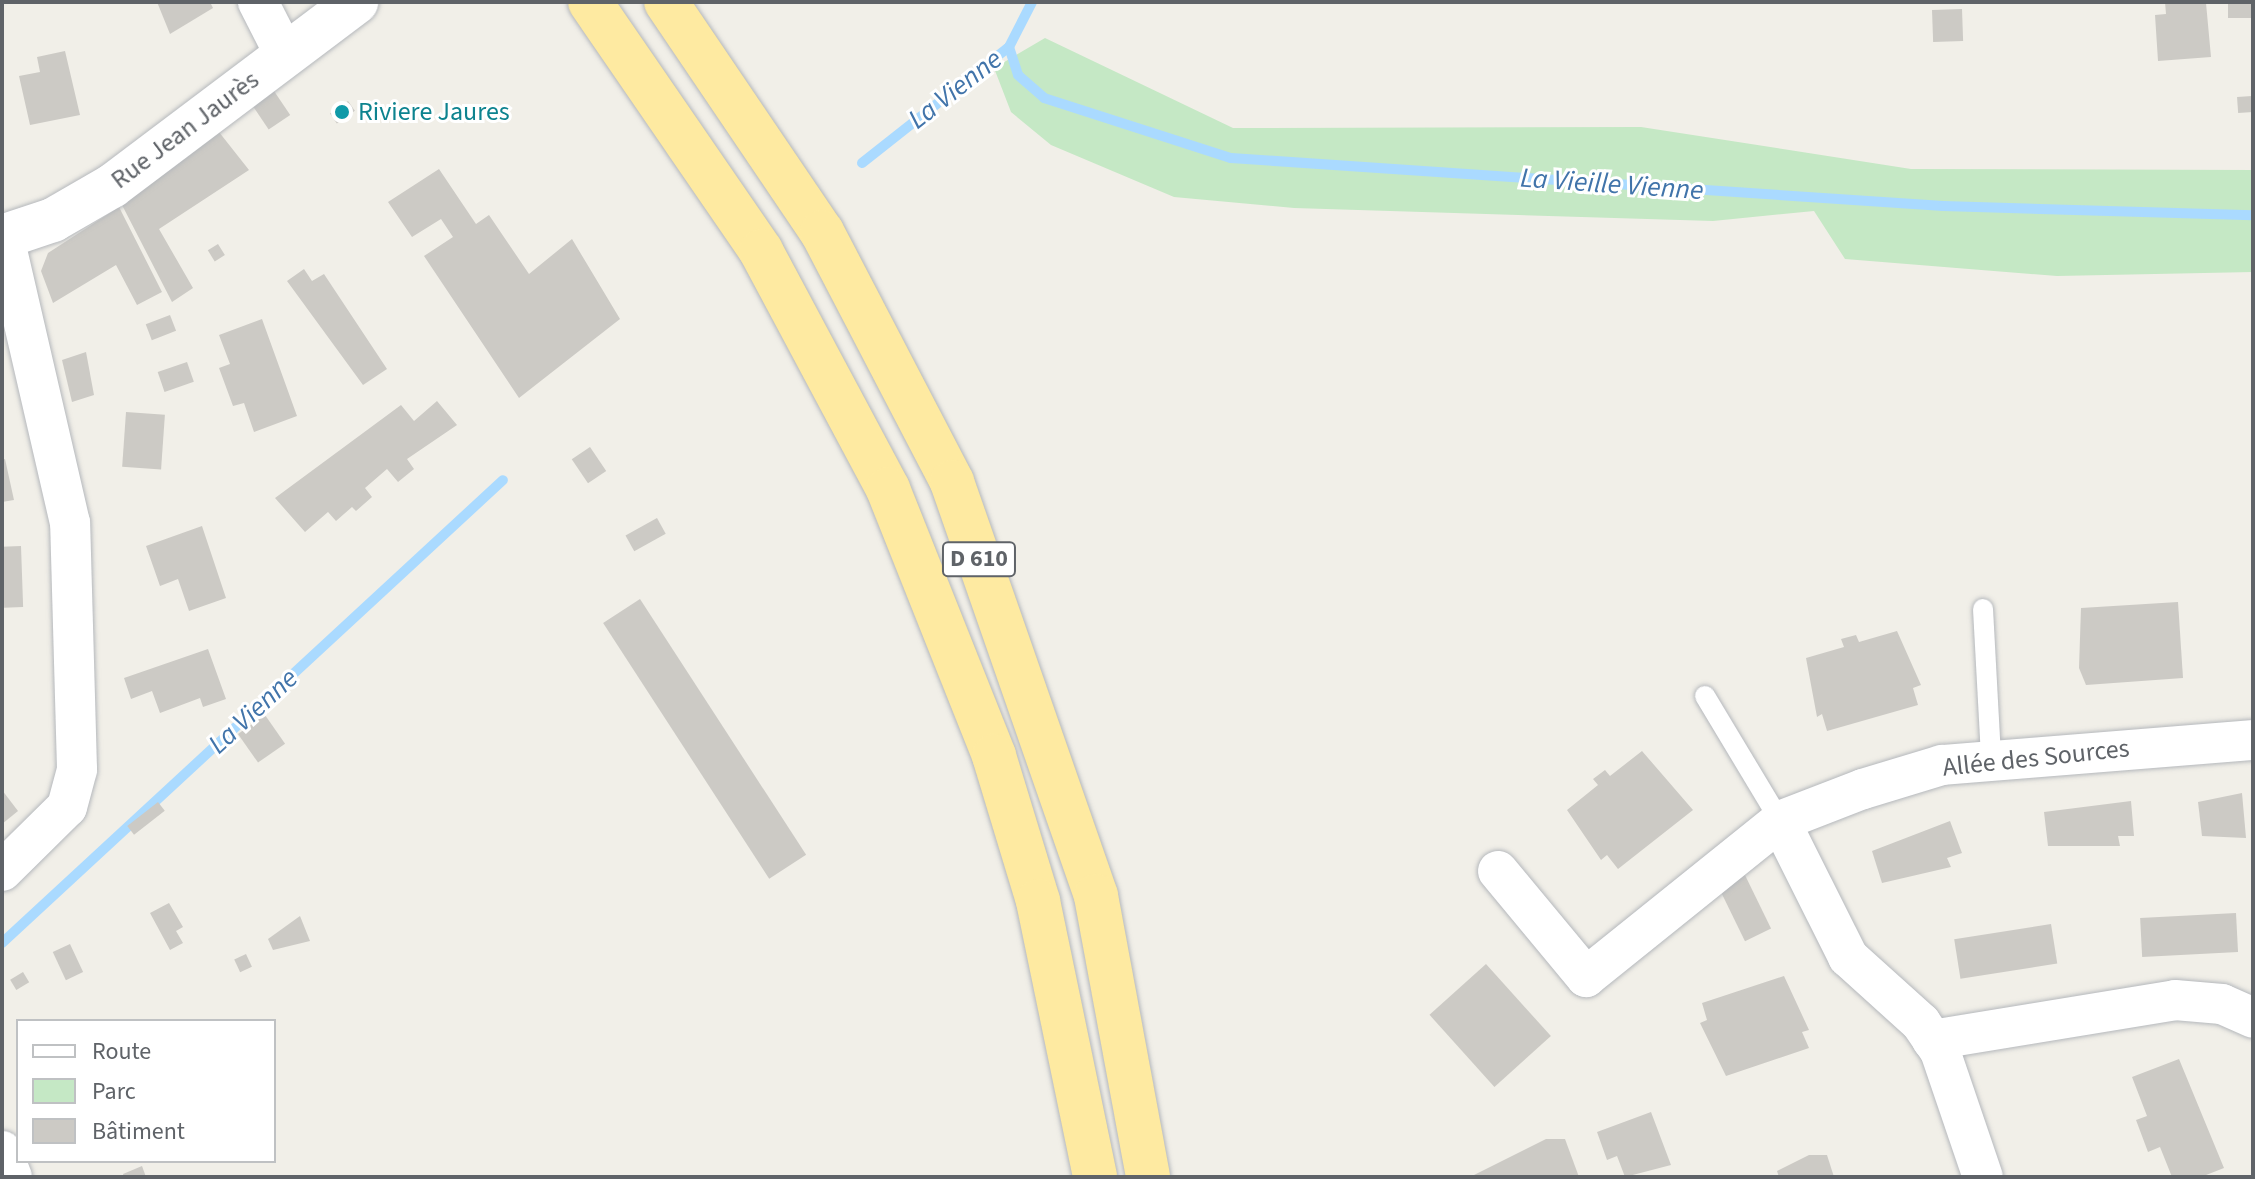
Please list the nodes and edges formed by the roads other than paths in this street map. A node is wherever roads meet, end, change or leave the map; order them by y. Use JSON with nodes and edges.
{"nodes":[{"id":1,"x":258,"y":2,"type":"edge"},
{"id":2,"x":356,"y":2,"type":"edge"},
{"id":3,"x":590,"y":2,"type":"edge"},
{"id":4,"x":666,"y":2,"type":"edge"},
{"id":5,"x":285,"y":55,"type":"junction"},
{"id":6,"x":3,"y":237,"type":"edge"},
{"id":7,"x":1983,"y":609,"type":"dead end"},
{"id":8,"x":1705,"y":696,"type":"dead end"},
{"id":9,"x":2253,"y":740,"type":"edge"},
{"id":10,"x":1991,"y":759,"type":"junction"},
{"id":11,"x":1780,"y":821,"type":"junction"},
{"id":12,"x":2,"y":871,"type":"edge"},
{"id":13,"x":1498,"y":871,"type":"dead end"},
{"id":14,"x":2253,"y":1018,"type":"edge"},
{"id":15,"x":1932,"y":1040,"type":"junction"},
{"id":16,"x":2,"y":1151,"type":"edge"},
{"id":17,"x":12,"y":1177,"type":"edge"},
{"id":18,"x":1095,"y":1177,"type":"edge"},
{"id":19,"x":1148,"y":1177,"type":"edge"},
{"id":20,"x":1983,"y":1177,"type":"edge"}],
"edges":[{"from":1,"to":5,"type":"street"},
{"from":2,"to":5,"type":"street","name":"Rue Jean Jaurès"},
{"from":3,"to":18,"type":"highway","number":"D 610"},
{"from":4,"to":19,"type":"highway","number":"D 610"},
{"from":5,"to":6,"type":"street","name":"Rue Jean Jaurès"},
{"from":6,"to":12,"type":"street"},
{"from":7,"to":10,"type":"lane"},
{"from":8,"to":11,"type":"lane"},
{"from":9,"to":10,"type":"street","name":"Allée des Sources"},
{"from":10,"to":11,"type":"street","name":"Allée des Sources"},
{"from":11,"to":13,"type":"street","name":"Allée des Sources"},
{"from":11,"to":15,"type":"street"},
{"from":14,"to":15,"type":"street"},
{"from":15,"to":20,"type":"street"},
{"from":16,"to":17,"type":"street"}]}
